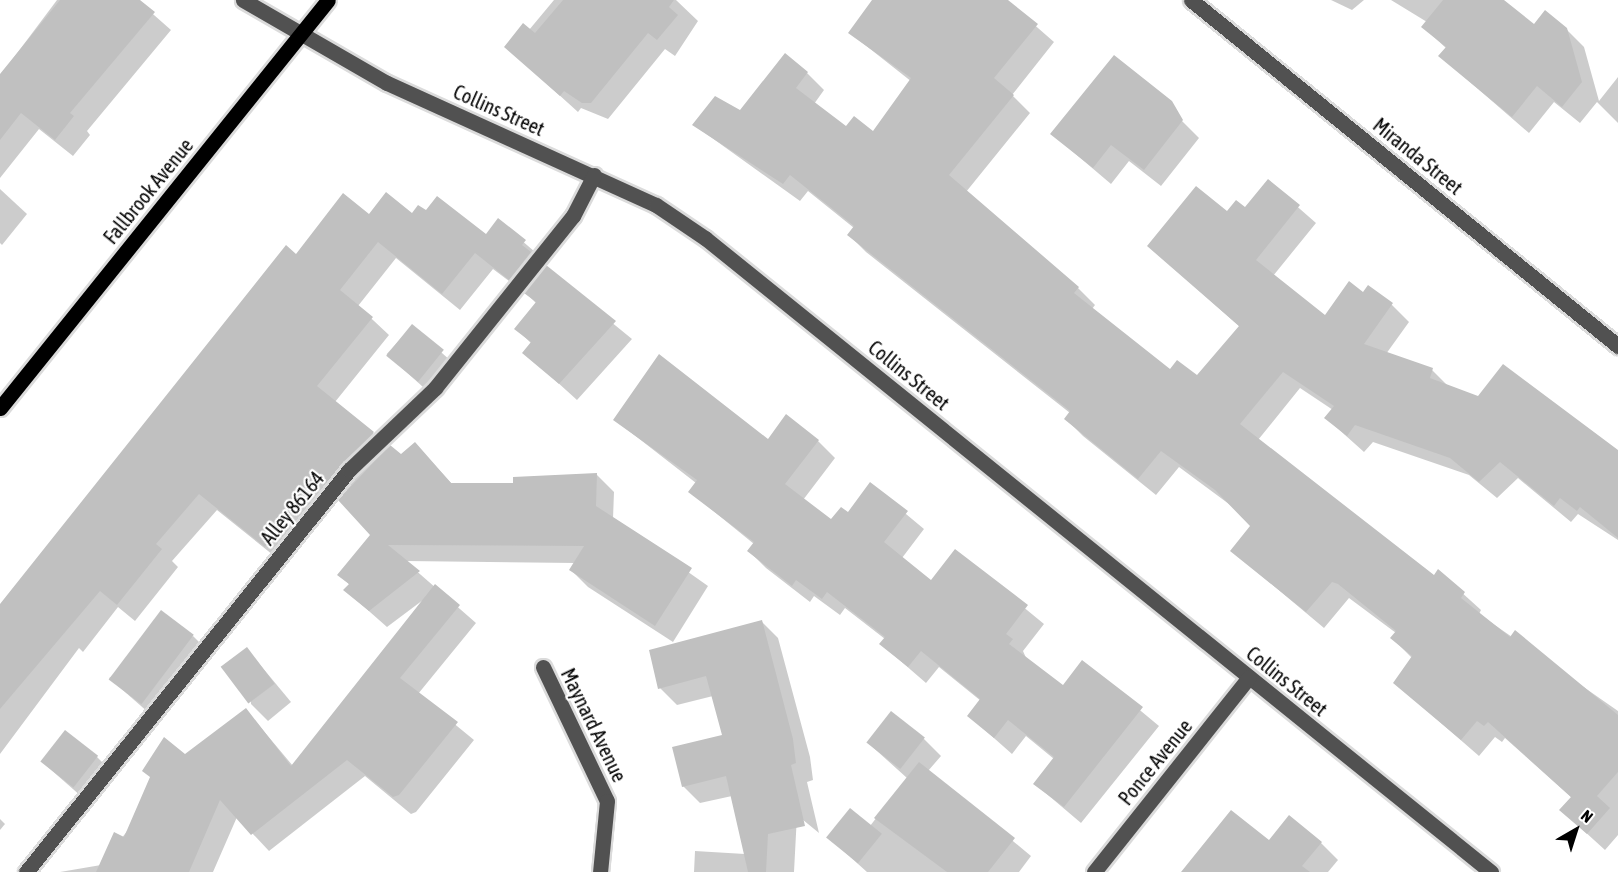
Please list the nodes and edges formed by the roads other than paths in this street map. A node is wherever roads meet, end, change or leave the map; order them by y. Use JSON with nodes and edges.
{"nodes":[{"id":1,"x":243,"y":0,"type":"edge"},
{"id":2,"x":328,"y":0,"type":"edge"},
{"id":3,"x":1191,"y":0,"type":"edge"},
{"id":4,"x":301,"y":35,"type":"junction"},
{"id":5,"x":594,"y":175,"type":"junction"},
{"id":6,"x":1618,"y":346,"type":"edge"},
{"id":7,"x":0,"y":408,"type":"edge"},
{"id":8,"x":543,"y":667,"type":"dead end"},
{"id":9,"x":1249,"y":677,"type":"junction"},
{"id":10,"x":26,"y":872,"type":"edge"},
{"id":11,"x":600,"y":872,"type":"edge"},
{"id":12,"x":1094,"y":872,"type":"edge"},
{"id":13,"x":1491,"y":872,"type":"edge"}],
"edges":[{"from":1,"to":4,"type":"street","name":"Collins Street"},
{"from":2,"to":4,"type":"main road","name":"Fallbrook Avenue"},
{"from":3,"to":6,"type":"street","name":"Miranda Street"},
{"from":4,"to":5,"type":"street","name":"Collins Street"},
{"from":4,"to":7,"type":"main road","name":"Fallbrook Avenue"},
{"from":5,"to":9,"type":"street","name":"Collins Street"},
{"from":5,"to":10,"type":"street","name":"Alley 86164"},
{"from":8,"to":11,"type":"street","name":"Maynard Avenue"},
{"from":9,"to":12,"type":"street","name":"Ponce Avenue"},
{"from":9,"to":13,"type":"street","name":"Collins Street"}]}
